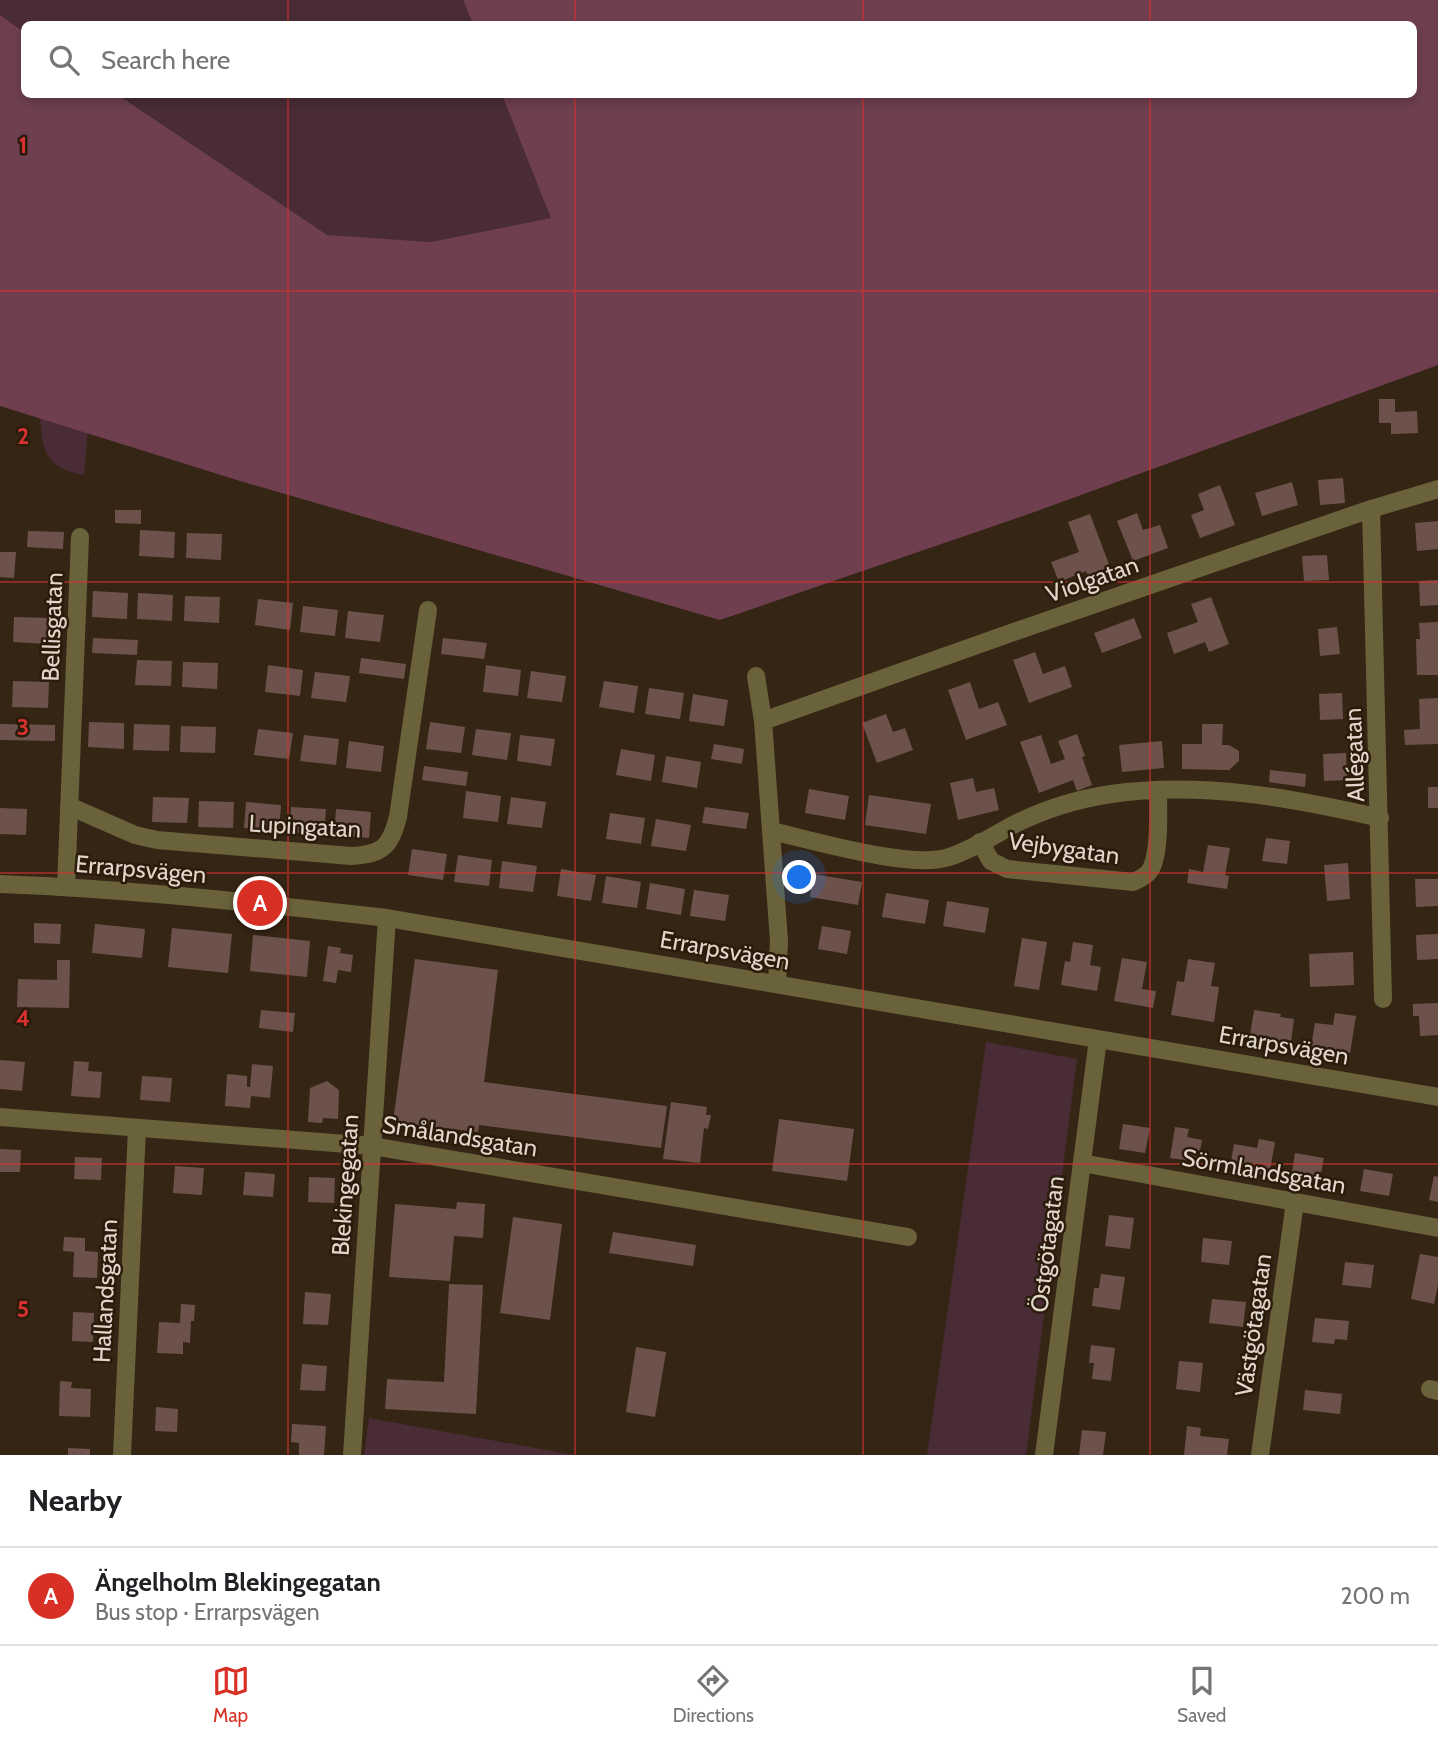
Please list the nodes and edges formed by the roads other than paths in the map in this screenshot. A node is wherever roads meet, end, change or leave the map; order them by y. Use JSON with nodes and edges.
{"nodes":[{"id":1,"x":1438,"y":489,"type":"edge"},
{"id":2,"x":1371,"y":509,"type":"junction"},
{"id":3,"x":80,"y":537,"type":"dead end"},
{"id":4,"x":428,"y":610,"type":"dead end"},
{"id":5,"x":756,"y":676,"type":"dead end"},
{"id":6,"x":763,"y":721,"type":"junction"},
{"id":7,"x":1158,"y":790,"type":"junction"},
{"id":8,"x":69,"y":806,"type":"junction"},
{"id":9,"x":1380,"y":818,"type":"junction"},
{"id":10,"x":771,"y":831,"type":"junction"},
{"id":11,"x":980,"y":842,"type":"junction"},
{"id":12,"x":0,"y":884,"type":"edge"},
{"id":13,"x":66,"y":887,"type":"junction"},
{"id":14,"x":387,"y":918,"type":"junction"},
{"id":15,"x":777,"y":984,"type":"junction"},
{"id":16,"x":1383,"y":999,"type":"dead end"},
{"id":17,"x":1098,"y":1039,"type":"junction"},
{"id":18,"x":1438,"y":1097,"type":"edge"},
{"id":19,"x":0,"y":1117,"type":"edge"},
{"id":20,"x":137,"y":1129,"type":"junction"},
{"id":21,"x":372,"y":1146,"type":"junction"},
{"id":22,"x":1082,"y":1163,"type":"junction"},
{"id":23,"x":1295,"y":1202,"type":"junction"},
{"id":24,"x":1438,"y":1228,"type":"edge"},
{"id":25,"x":908,"y":1237,"type":"dead end"},
{"id":26,"x":122,"y":1455,"type":"edge"},
{"id":27,"x":352,"y":1455,"type":"edge"},
{"id":28,"x":1044,"y":1455,"type":"edge"},
{"id":29,"x":1260,"y":1455,"type":"edge"}],
"edges":[{"from":1,"to":2,"type":"street","name":"Violgatan"},
{"from":2,"to":6,"type":"street","name":"Violgatan"},
{"from":2,"to":9,"type":"street","name":"Allégatan"},
{"from":3,"to":8,"type":"street","name":"Bellisgatan"},
{"from":4,"to":8,"type":"street","name":"Lupingatan"},
{"from":5,"to":6,"type":"street"},
{"from":6,"to":10,"type":"street"},
{"from":7,"to":9,"type":"street","name":"Vejbygatan"},
{"from":7,"to":11,"type":"street","name":"Vejbygatan"},
{"from":7,"to":11,"type":"street","name":"Vejbygatan"},
{"from":8,"to":13,"type":"street","name":"Bellisgatan"},
{"from":9,"to":16,"type":"street","name":"Allégatan"},
{"from":10,"to":11,"type":"street","name":"Vejbygatan"},
{"from":10,"to":15,"type":"street"},
{"from":12,"to":13,"type":"street","name":"Errarpsvägen"},
{"from":13,"to":14,"type":"street","name":"Errarpsvägen"},
{"from":14,"to":15,"type":"street","name":"Errarpsvägen"},
{"from":14,"to":21,"type":"street","name":"Blekingegatan"},
{"from":15,"to":17,"type":"street","name":"Errarpsvägen"},
{"from":17,"to":18,"type":"street","name":"Errarpsvägen"},
{"from":17,"to":22,"type":"street","name":"Östgötagatan"},
{"from":19,"to":20,"type":"street","name":"Smålandsgatan"},
{"from":20,"to":21,"type":"street","name":"Smålandsgatan"},
{"from":20,"to":26,"type":"street","name":"Hallandsgatan"},
{"from":21,"to":25,"type":"street","name":"Smålandsgatan"},
{"from":21,"to":27,"type":"street","name":"Blekingegatan"},
{"from":22,"to":23,"type":"street","name":"Sörmlandsgatan"},
{"from":22,"to":28,"type":"street","name":"Östgötagatan"},
{"from":23,"to":24,"type":"street","name":"Sörmlandsgatan"},
{"from":23,"to":29,"type":"street","name":"Västgötagatan"}]}
